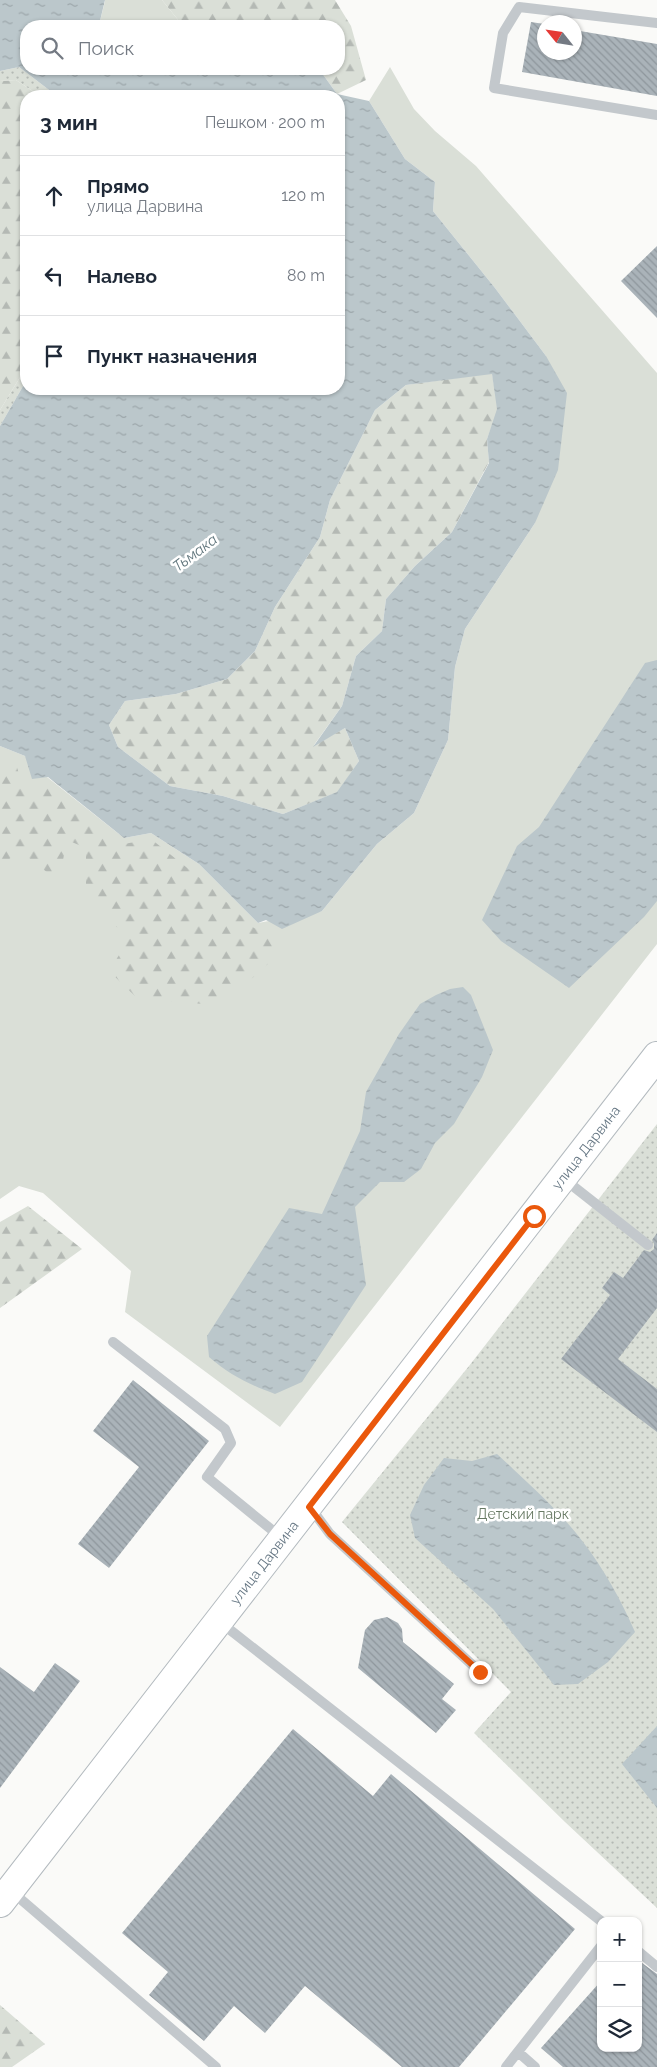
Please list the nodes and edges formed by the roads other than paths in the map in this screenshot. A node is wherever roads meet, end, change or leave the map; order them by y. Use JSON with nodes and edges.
{"nodes":[{"id":1,"x":657,"y":23,"type":"edge"},
{"id":2,"x":657,"y":115,"type":"edge"},
{"id":3,"x":657,"y":1056,"type":"edge"},
{"id":4,"x":563,"y":1179,"type":"junction"},
{"id":5,"x":648,"y":1245,"type":"dead end"},
{"id":6,"x":113,"y":1342,"type":"dead end"},
{"id":7,"x":309,"y":1507,"type":"junction"},
{"id":8,"x":283,"y":1539,"type":"junction"},
{"id":9,"x":219,"y":1621,"type":"junction"},
{"id":10,"x":480,"y":1672,"type":"dead end"},
{"id":11,"x":3,"y":1892,"type":"edge"},
{"id":12,"x":597,"y":1918,"type":"edge"},
{"id":13,"x":597,"y":1951,"type":"edge"},
{"id":14,"x":642,"y":1954,"type":"edge"},
{"id":15,"x":657,"y":1967,"type":"edge"},
{"id":16,"x":518,"y":2052,"type":"junction"},
{"id":17,"x":216,"y":2067,"type":"edge"},
{"id":18,"x":506,"y":2067,"type":"edge"},
{"id":19,"x":536,"y":2067,"type":"edge"}],
"edges":[{"from":1,"to":2,"type":"lane"},
{"from":3,"to":4,"type":"main road","name":"улица Дарвина"},
{"from":4,"to":5,"type":"lane"},
{"from":4,"to":7,"type":"main road","name":"улица Дарвина"},
{"from":6,"to":8,"type":"lane"},
{"from":7,"to":8,"type":"main road","name":"улица Дарвина"},
{"from":7,"to":10,"type":"lane"},
{"from":8,"to":9,"type":"main road","name":"улица Дарвина"},
{"from":9,"to":11,"type":"main road","name":"улица Дарвина"},
{"from":9,"to":12,"type":"lane"},
{"from":11,"to":17,"type":"lane"},
{"from":13,"to":16,"type":"lane"},
{"from":14,"to":15,"type":"lane"},
{"from":16,"to":18,"type":"lane"},
{"from":16,"to":19,"type":"lane"}]}
